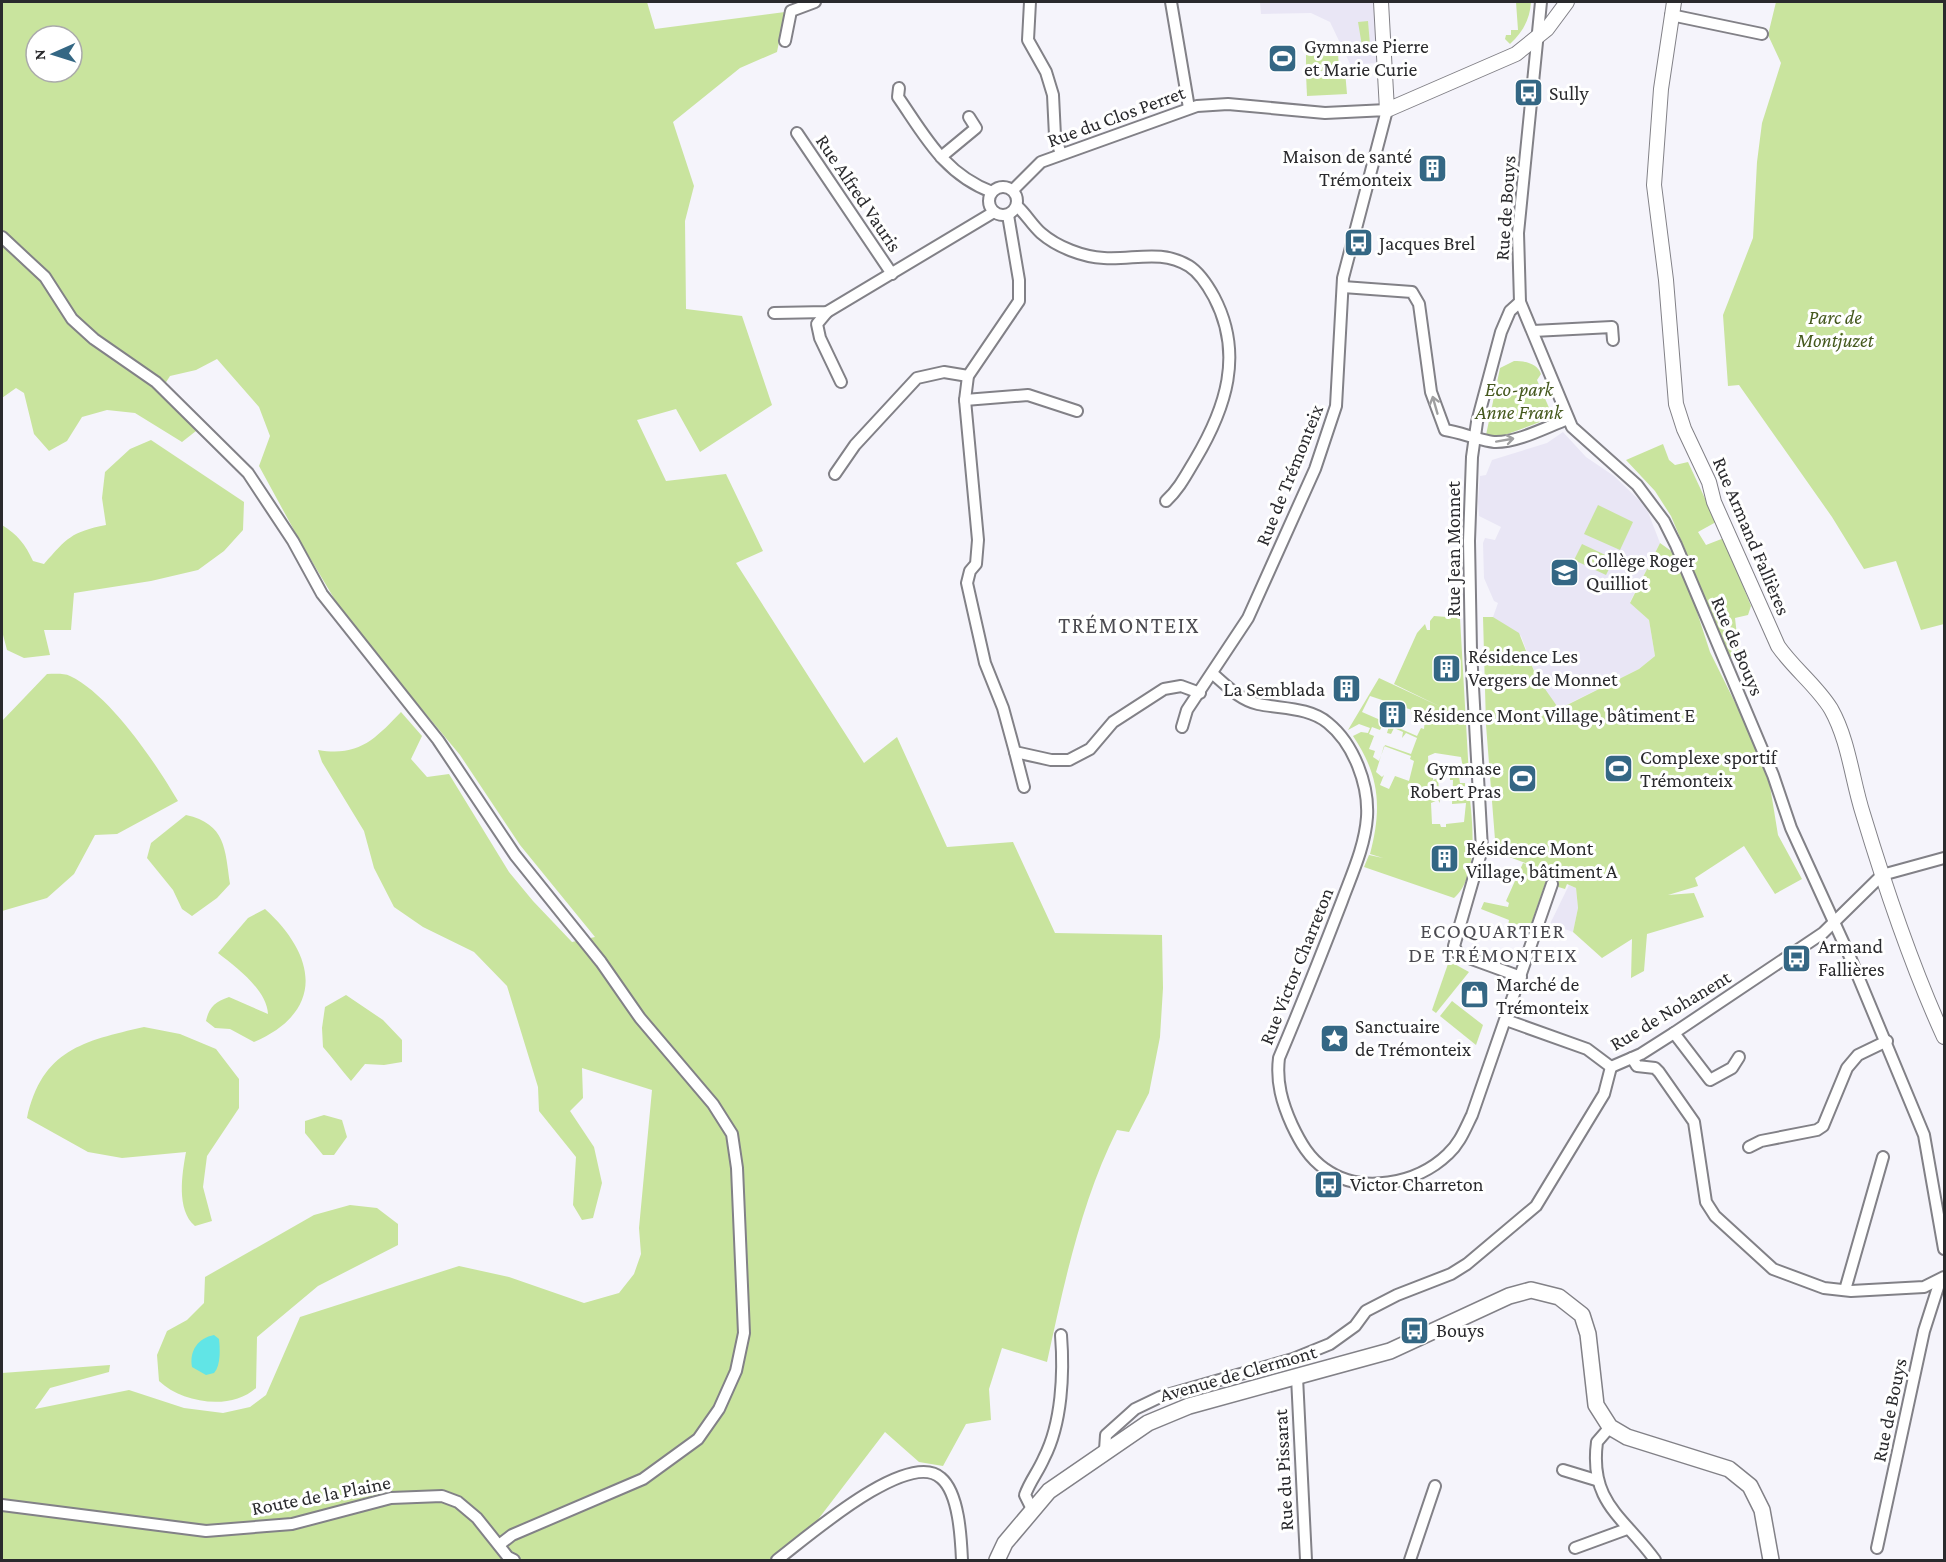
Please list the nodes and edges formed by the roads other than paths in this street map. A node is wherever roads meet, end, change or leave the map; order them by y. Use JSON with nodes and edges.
{"nodes":[{"id":1,"x":815,"y":2,"type":"edge"},
{"id":2,"x":1030,"y":2,"type":"edge"},
{"id":3,"x":1171,"y":2,"type":"edge"},
{"id":4,"x":1381,"y":2,"type":"edge"},
{"id":5,"x":1541,"y":2,"type":"edge"},
{"id":6,"x":1567,"y":2,"type":"edge"},
{"id":7,"x":1673,"y":8,"type":"edge"},
{"id":8,"x":1762,"y":34,"type":"dead end"},
{"id":9,"x":1537,"y":38,"type":"junction"},
{"id":10,"x":785,"y":41,"type":"dead end"},
{"id":11,"x":899,"y":88,"type":"dead end"},
{"id":12,"x":1189,"y":108,"type":"junction"},
{"id":13,"x":1388,"y":110,"type":"junction"},
{"id":14,"x":969,"y":117,"type":"dead end"},
{"id":15,"x":797,"y":133,"type":"dead end"},
{"id":16,"x":1061,"y":154,"type":"junction"},
{"id":17,"x":941,"y":157,"type":"junction"},
{"id":18,"x":1013,"y":190,"type":"junction"},
{"id":19,"x":992,"y":192,"type":"junction"},
{"id":20,"x":1017,"y":206,"type":"junction"},
{"id":21,"x":994,"y":212,"type":"junction"},
{"id":22,"x":1008,"y":215,"type":"junction"},
{"id":23,"x":2,"y":237,"type":"edge"},
{"id":24,"x":892,"y":274,"type":"junction"},
{"id":25,"x":1343,"y":287,"type":"junction"},
{"id":26,"x":1520,"y":302,"type":"junction"},
{"id":27,"x":827,"y":312,"type":"junction"},
{"id":28,"x":774,"y":313,"type":"dead end"},
{"id":29,"x":1533,"y":331,"type":"junction"},
{"id":30,"x":1613,"y":340,"type":"dead end"},
{"id":31,"x":968,"y":376,"type":"junction"},
{"id":32,"x":841,"y":382,"type":"dead end"},
{"id":33,"x":965,"y":400,"type":"junction"},
{"id":34,"x":1077,"y":411,"type":"dead end"},
{"id":35,"x":1568,"y":419,"type":"junction"},
{"id":36,"x":1475,"y":436,"type":"junction"},
{"id":37,"x":835,"y":474,"type":"dead end"},
{"id":38,"x":1166,"y":501,"type":"dead end"},
{"id":39,"x":1213,"y":674,"type":"junction"},
{"id":40,"x":1200,"y":693,"type":"junction"},
{"id":41,"x":1182,"y":727,"type":"dead end"},
{"id":42,"x":1015,"y":752,"type":"junction"},
{"id":43,"x":1024,"y":787,"type":"dead end"},
{"id":44,"x":1944,"y":858,"type":"edge"},
{"id":45,"x":1881,"y":875,"type":"junction"},
{"id":46,"x":1552,"y":884,"type":"dead end"},
{"id":47,"x":1833,"y":924,"type":"junction"},
{"id":48,"x":1521,"y":977,"type":"junction"},
{"id":49,"x":1506,"y":1020,"type":"junction"},
{"id":50,"x":1674,"y":1033,"type":"junction"},
{"id":51,"x":1944,"y":1037,"type":"edge"},
{"id":52,"x":1887,"y":1041,"type":"junction"},
{"id":53,"x":1739,"y":1057,"type":"dead end"},
{"id":54,"x":1632,"y":1058,"type":"junction"},
{"id":55,"x":1611,"y":1067,"type":"junction"},
{"id":56,"x":1749,"y":1147,"type":"dead end"},
{"id":57,"x":1883,"y":1156,"type":"dead end"},
{"id":58,"x":1944,"y":1250,"type":"edge"},
{"id":59,"x":1942,"y":1279,"type":"edge"},
{"id":60,"x":1845,"y":1290,"type":"junction"},
{"id":61,"x":1061,"y":1335,"type":"dead end"},
{"id":62,"x":1297,"y":1377,"type":"junction"},
{"id":63,"x":1610,"y":1427,"type":"junction"},
{"id":64,"x":1105,"y":1450,"type":"junction"},
{"id":65,"x":1563,"y":1470,"type":"dead end"},
{"id":66,"x":1596,"y":1480,"type":"junction"},
{"id":67,"x":1435,"y":1486,"type":"dead end"},
{"id":68,"x":2,"y":1505,"type":"edge"},
{"id":69,"x":1032,"y":1509,"type":"junction"},
{"id":70,"x":1627,"y":1529,"type":"junction"},
{"id":71,"x":499,"y":1545,"type":"junction"},
{"id":72,"x":1575,"y":1548,"type":"dead end"},
{"id":73,"x":1877,"y":1548,"type":"dead end"},
{"id":74,"x":514,"y":1560,"type":"edge"},
{"id":75,"x":777,"y":1560,"type":"edge"},
{"id":76,"x":962,"y":1560,"type":"edge"},
{"id":77,"x":997,"y":1560,"type":"edge"},
{"id":78,"x":1306,"y":1560,"type":"edge"},
{"id":79,"x":1410,"y":1560,"type":"edge"},
{"id":80,"x":1655,"y":1560,"type":"edge"},
{"id":81,"x":1772,"y":1560,"type":"edge"}],
"edges":[{"from":1,"to":10,"type":"street"},
{"from":2,"to":16,"type":"street"},
{"from":3,"to":12,"type":"street"},
{"from":4,"to":13,"type":"street"},
{"from":5,"to":9,"type":"street","name":"Rue de Bouys"},
{"from":6,"to":9,"type":"street"},
{"from":7,"to":8,"type":"street","name":"Rue Armand Fallières"},
{"from":7,"to":45,"type":"street","name":"Rue Armand Fallières"},
{"from":9,"to":13,"type":"street"},
{"from":9,"to":26,"type":"street","name":"Rue de Bouys"},
{"from":11,"to":17,"type":"street"},
{"from":12,"to":13,"type":"street","name":"Rue du Clos Perret"},
{"from":12,"to":16,"type":"street","name":"Rue du Clos Perret"},
{"from":13,"to":25,"type":"street","name":"Rue de Trémonteix"},
{"from":14,"to":17,"type":"street"},
{"from":15,"to":24,"type":"street","name":"Rue Alfred Vauris"},
{"from":16,"to":18,"type":"street","name":"Rue du Clos Perret"},
{"from":17,"to":19,"type":"street"},
{"from":18,"to":19,"type":"street"},
{"from":18,"to":20,"type":"street"},
{"from":19,"to":21,"type":"street"},
{"from":20,"to":22,"type":"street"},
{"from":20,"to":38,"type":"street"},
{"from":21,"to":22,"type":"street"},
{"from":21,"to":24,"type":"street"},
{"from":22,"to":31,"type":"street"},
{"from":23,"to":71,"type":"street"},
{"from":24,"to":27,"type":"street"},
{"from":36,"to":25,"type":"street","one_way":true},
{"from":25,"to":39,"type":"street","name":"Rue de Trémonteix"},
{"from":26,"to":29,"type":"street","name":"Rue de Bouys"},
{"from":26,"to":36,"type":"street","name":"Rue Jean Monnet"},
{"from":27,"to":28,"type":"street"},
{"from":27,"to":32,"type":"street"},
{"from":29,"to":30,"type":"street"},
{"from":29,"to":35,"type":"street","name":"Rue de Bouys"},
{"from":31,"to":33,"type":"street"},
{"from":31,"to":37,"type":"street"},
{"from":33,"to":34,"type":"street"},
{"from":33,"to":42,"type":"street"},
{"from":36,"to":35,"type":"street","one_way":true},
{"from":35,"to":47,"type":"street","name":"Rue de Bouys"},
{"from":36,"to":48,"type":"street","name":"Rue Jean Monnet"},
{"from":39,"to":40,"type":"street","name":"Rue de Trémonteix"},
{"from":39,"to":49,"type":"street","name":"Rue Victor Charreton"},
{"from":40,"to":41,"type":"street","name":"Rue de Trémonteix"},
{"from":40,"to":42,"type":"street"},
{"from":42,"to":43,"type":"street"},
{"from":44,"to":45,"type":"street"},
{"from":45,"to":47,"type":"street","name":"Rue de Nohanent"},
{"from":45,"to":51,"type":"street","name":"Rue Armand Fallières"},
{"from":46,"to":48,"type":"street","name":"Rue Victor Charreton"},
{"from":47,"to":50,"type":"street","name":"Rue de Nohanent"},
{"from":47,"to":52,"type":"street","name":"Rue de Bouys"},
{"from":48,"to":49,"type":"street","name":"Rue Victor Charreton"},
{"from":49,"to":55,"type":"street"},
{"from":50,"to":53,"type":"street"},
{"from":50,"to":54,"type":"street","name":"Rue de Nohanent"},
{"from":52,"to":56,"type":"street"},
{"from":52,"to":58,"type":"street","name":"Rue de Bouys"},
{"from":54,"to":55,"type":"street","name":"Rue de Nohanent"},
{"from":54,"to":60,"type":"street"},
{"from":55,"to":64,"type":"street","name":"Rue de Nohanent"},
{"from":57,"to":60,"type":"street"},
{"from":59,"to":60,"type":"street"},
{"from":59,"to":73,"type":"street","name":"Rue de Bouys"},
{"from":61,"to":69,"type":"street"},
{"from":62,"to":63,"type":"main road","name":"Avenue de Clermont"},
{"from":62,"to":64,"type":"main road","name":"Avenue de Clermont"},
{"from":62,"to":78,"type":"street","name":"Rue du Pissarat"},
{"from":63,"to":66,"type":"street"},
{"from":63,"to":81,"type":"main road"},
{"from":64,"to":69,"type":"main road","name":"Avenue de Clermont"},
{"from":65,"to":66,"type":"street"},
{"from":66,"to":70,"type":"street"},
{"from":67,"to":79,"type":"street"},
{"from":68,"to":71,"type":"street","name":"Route de la Plaine"},
{"from":69,"to":77,"type":"main road","name":"Avenue de Clermont"},
{"from":70,"to":72,"type":"street"},
{"from":70,"to":80,"type":"street"},
{"from":71,"to":74,"type":"street","name":"Route de la Plaine"},
{"from":75,"to":76,"type":"street"}]}
